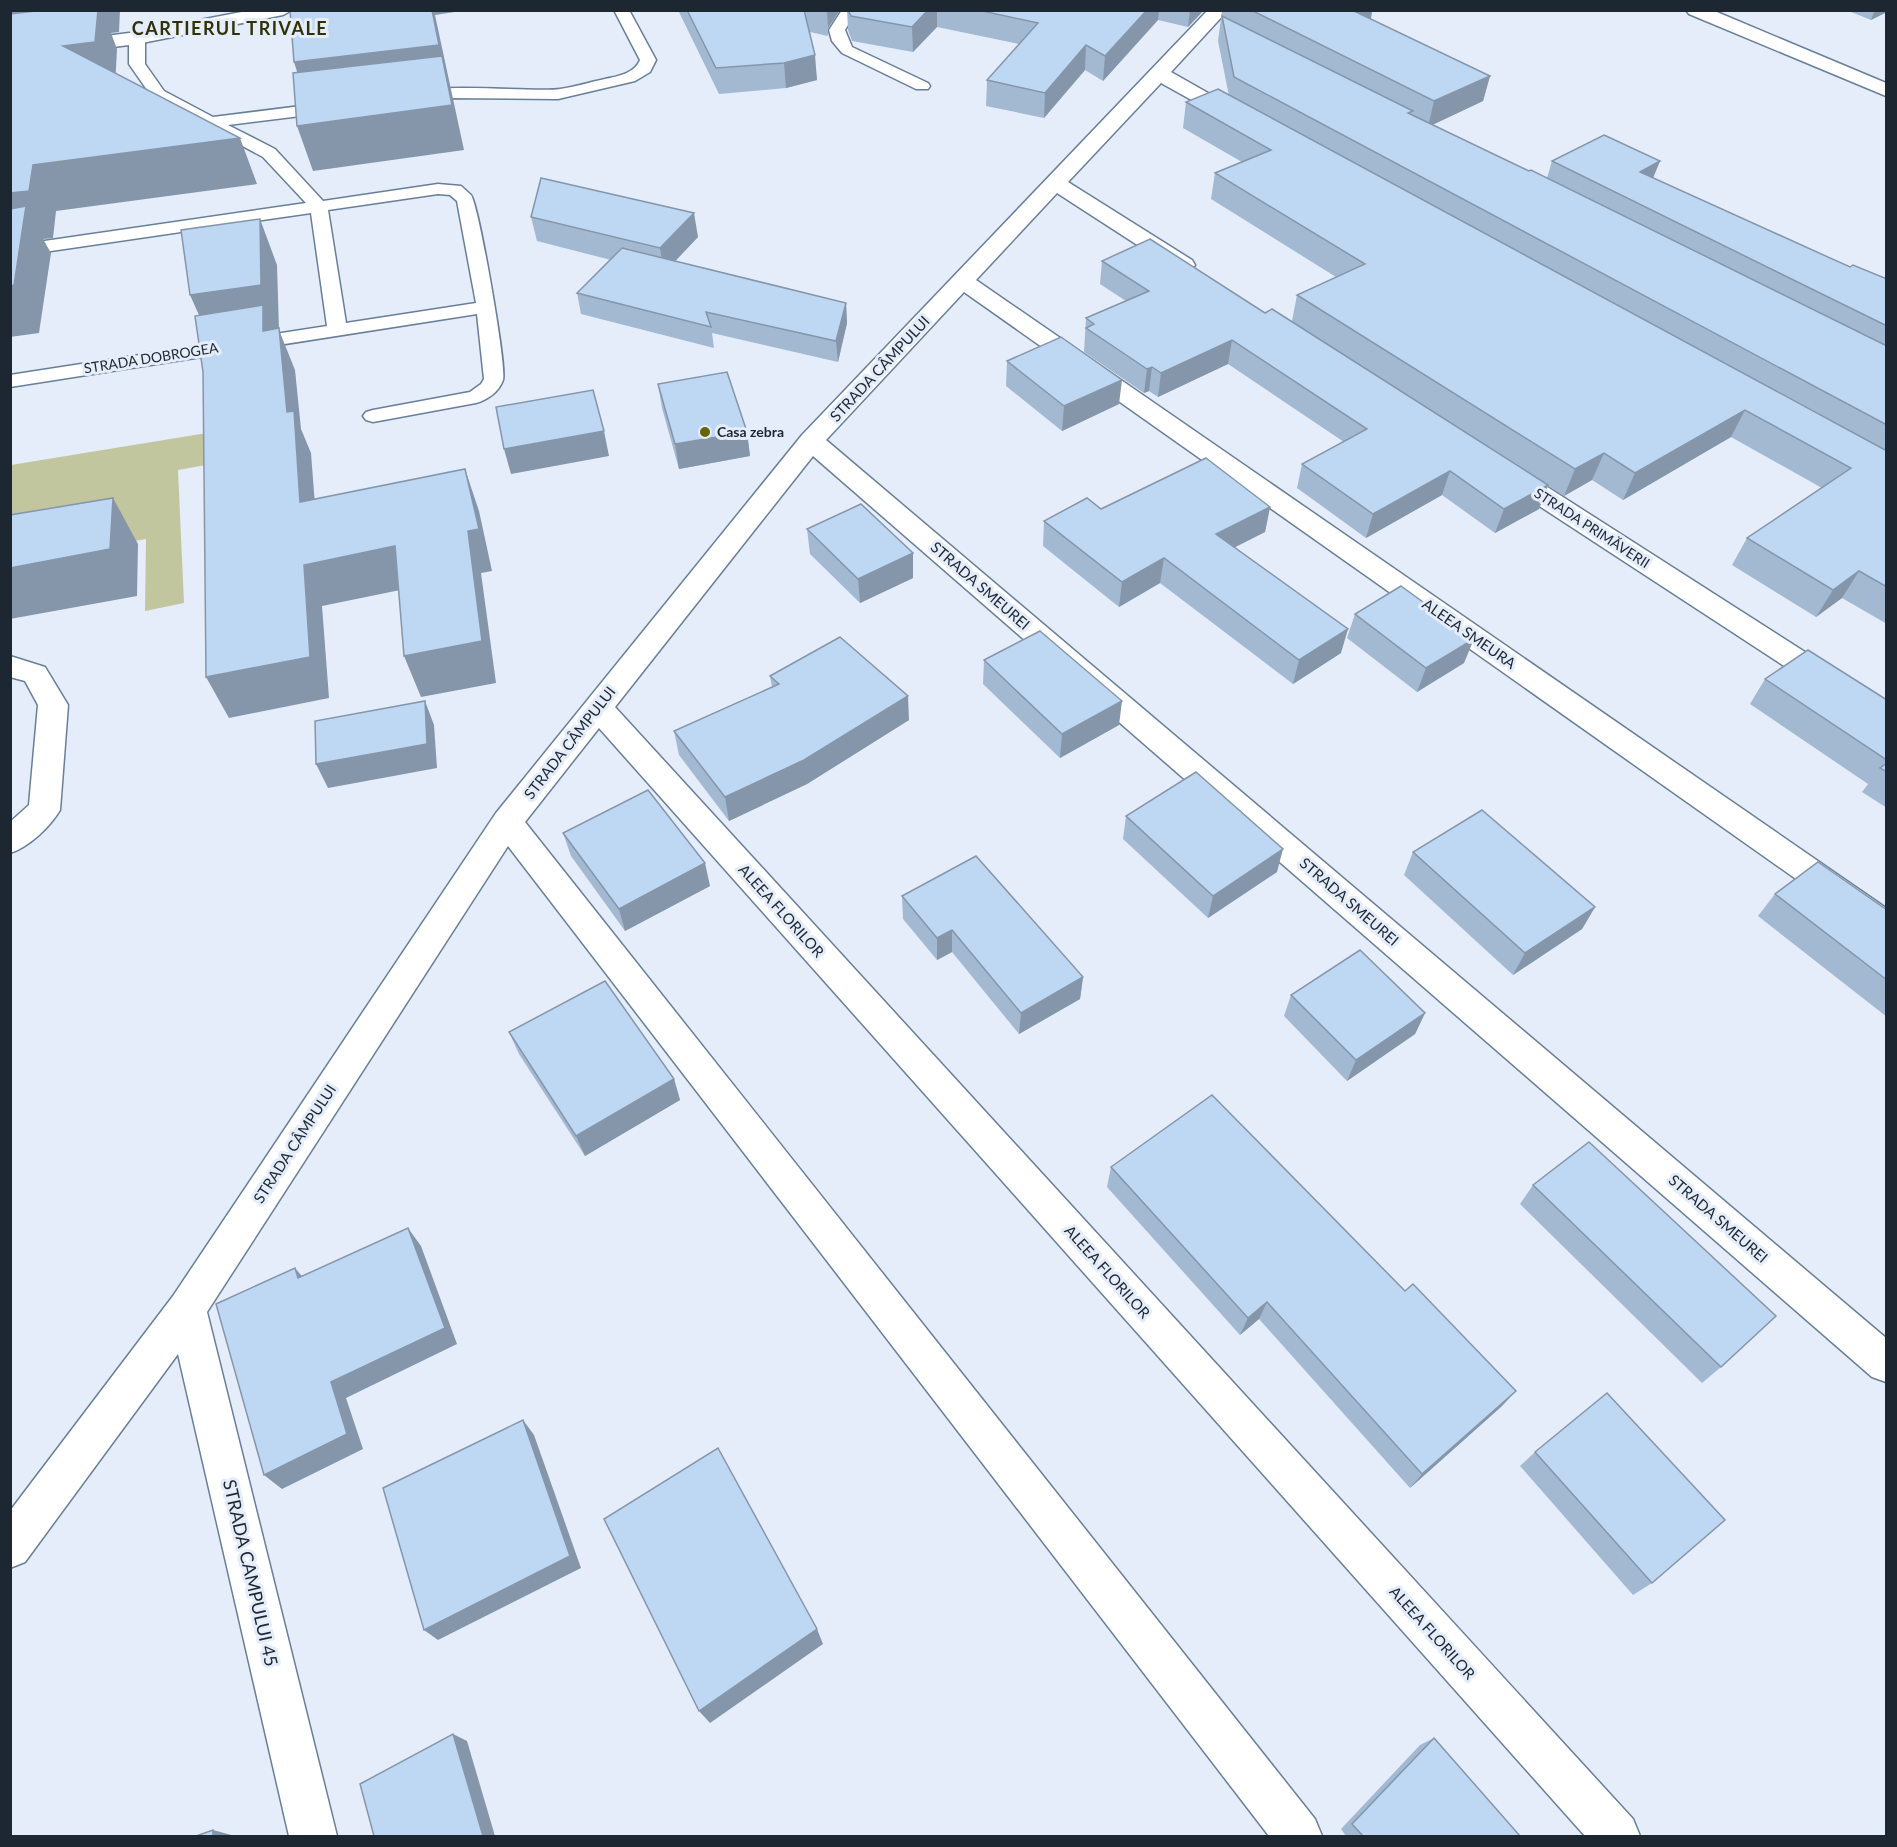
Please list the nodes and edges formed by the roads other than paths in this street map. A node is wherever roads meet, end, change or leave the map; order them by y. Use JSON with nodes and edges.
{"nodes":[{"id":1,"x":283,"y":10,"type":"edge"},
{"id":2,"x":621,"y":10,"type":"edge"},
{"id":3,"x":850,"y":10,"type":"edge"},
{"id":4,"x":1695,"y":10,"type":"edge"},
{"id":5,"x":1218,"y":23,"type":"edge"},
{"id":6,"x":137,"y":38,"type":"junction"},
{"id":7,"x":10,"y":54,"type":"edge"},
{"id":8,"x":1159,"y":74,"type":"junction"},
{"id":9,"x":922,"y":86,"type":"dead end"},
{"id":10,"x":1887,"y":90,"type":"edge"},
{"id":11,"x":398,"y":99,"type":"edge"},
{"id":12,"x":351,"y":105,"type":"edge"},
{"id":13,"x":209,"y":122,"type":"junction"},
{"id":14,"x":1252,"y":126,"type":"edge"},
{"id":15,"x":1056,"y":183,"type":"junction"},
{"id":16,"x":319,"y":207,"type":"junction"},
{"id":17,"x":10,"y":252,"type":"edge"},
{"id":18,"x":1206,"y":280,"type":"edge"},
{"id":19,"x":963,"y":281,"type":"junction"},
{"id":20,"x":486,"y":307,"type":"junction"},
{"id":21,"x":337,"y":330,"type":"junction"},
{"id":22,"x":10,"y":381,"type":"edge"},
{"id":23,"x":373,"y":416,"type":"dead end"},
{"id":24,"x":812,"y":441,"type":"junction"},
{"id":25,"x":1486,"y":460,"type":"edge"},
{"id":26,"x":10,"y":666,"type":"edge"},
{"id":27,"x":598,"y":708,"type":"junction"},
{"id":28,"x":1887,"y":718,"type":"edge"},
{"id":29,"x":507,"y":822,"type":"junction"},
{"id":30,"x":10,"y":841,"type":"edge"},
{"id":31,"x":1887,"y":926,"type":"edge"},
{"id":32,"x":187,"y":1309,"type":"junction"},
{"id":33,"x":1887,"y":1363,"type":"edge"},
{"id":34,"x":10,"y":1547,"type":"edge"},
{"id":35,"x":313,"y":1836,"type":"edge"},
{"id":36,"x":1298,"y":1836,"type":"edge"},
{"id":37,"x":1616,"y":1836,"type":"edge"}],
"edges":[{"from":1,"to":6,"type":"street"},
{"from":2,"to":11,"type":"lane"},
{"from":3,"to":9,"type":"lane"},
{"from":4,"to":10,"type":"street"},
{"from":5,"to":8,"type":"street","name":"STRADA CÂMPULUI"},
{"from":6,"to":7,"type":"street"},
{"from":6,"to":13,"type":"lane"},
{"from":8,"to":14,"type":"street"},
{"from":8,"to":15,"type":"street","name":"STRADA CÂMPULUI"},
{"from":12,"to":13,"type":"lane"},
{"from":13,"to":16,"type":"lane"},
{"from":15,"to":18,"type":"street"},
{"from":15,"to":19,"type":"street","name":"STRADA CÂMPULUI"},
{"from":16,"to":17,"type":"lane"},
{"from":16,"to":20,"type":"lane"},
{"from":16,"to":21,"type":"lane"},
{"from":19,"to":24,"type":"street","name":"STRADA CÂMPULUI"},
{"from":19,"to":31,"type":"street","name":"ALEEA SMEURA"},
{"from":20,"to":21,"type":"lane","name":"STRADA DOBROGEA"},
{"from":20,"to":23,"type":"lane"},
{"from":21,"to":22,"type":"lane","name":"STRADA DOBROGEA"},
{"from":24,"to":27,"type":"street","name":"STRADA CÂMPULUI"},
{"from":24,"to":33,"type":"street","name":"STRADA SMEUREI"},
{"from":25,"to":28,"type":"street","name":"STRADA PRIMĂVERII"},
{"from":26,"to":30,"type":"street"},
{"from":27,"to":29,"type":"street","name":"STRADA CÂMPULUI"},
{"from":27,"to":37,"type":"street","name":"ALEEA FLORILOR"},
{"from":29,"to":32,"type":"street","name":"STRADA CÂMPULUI"},
{"from":29,"to":36,"type":"street"},
{"from":32,"to":34,"type":"street","name":"STRADA CÂMPULUI"},
{"from":32,"to":35,"type":"street","name":"STRADA CAMPULUI 45"}]}
